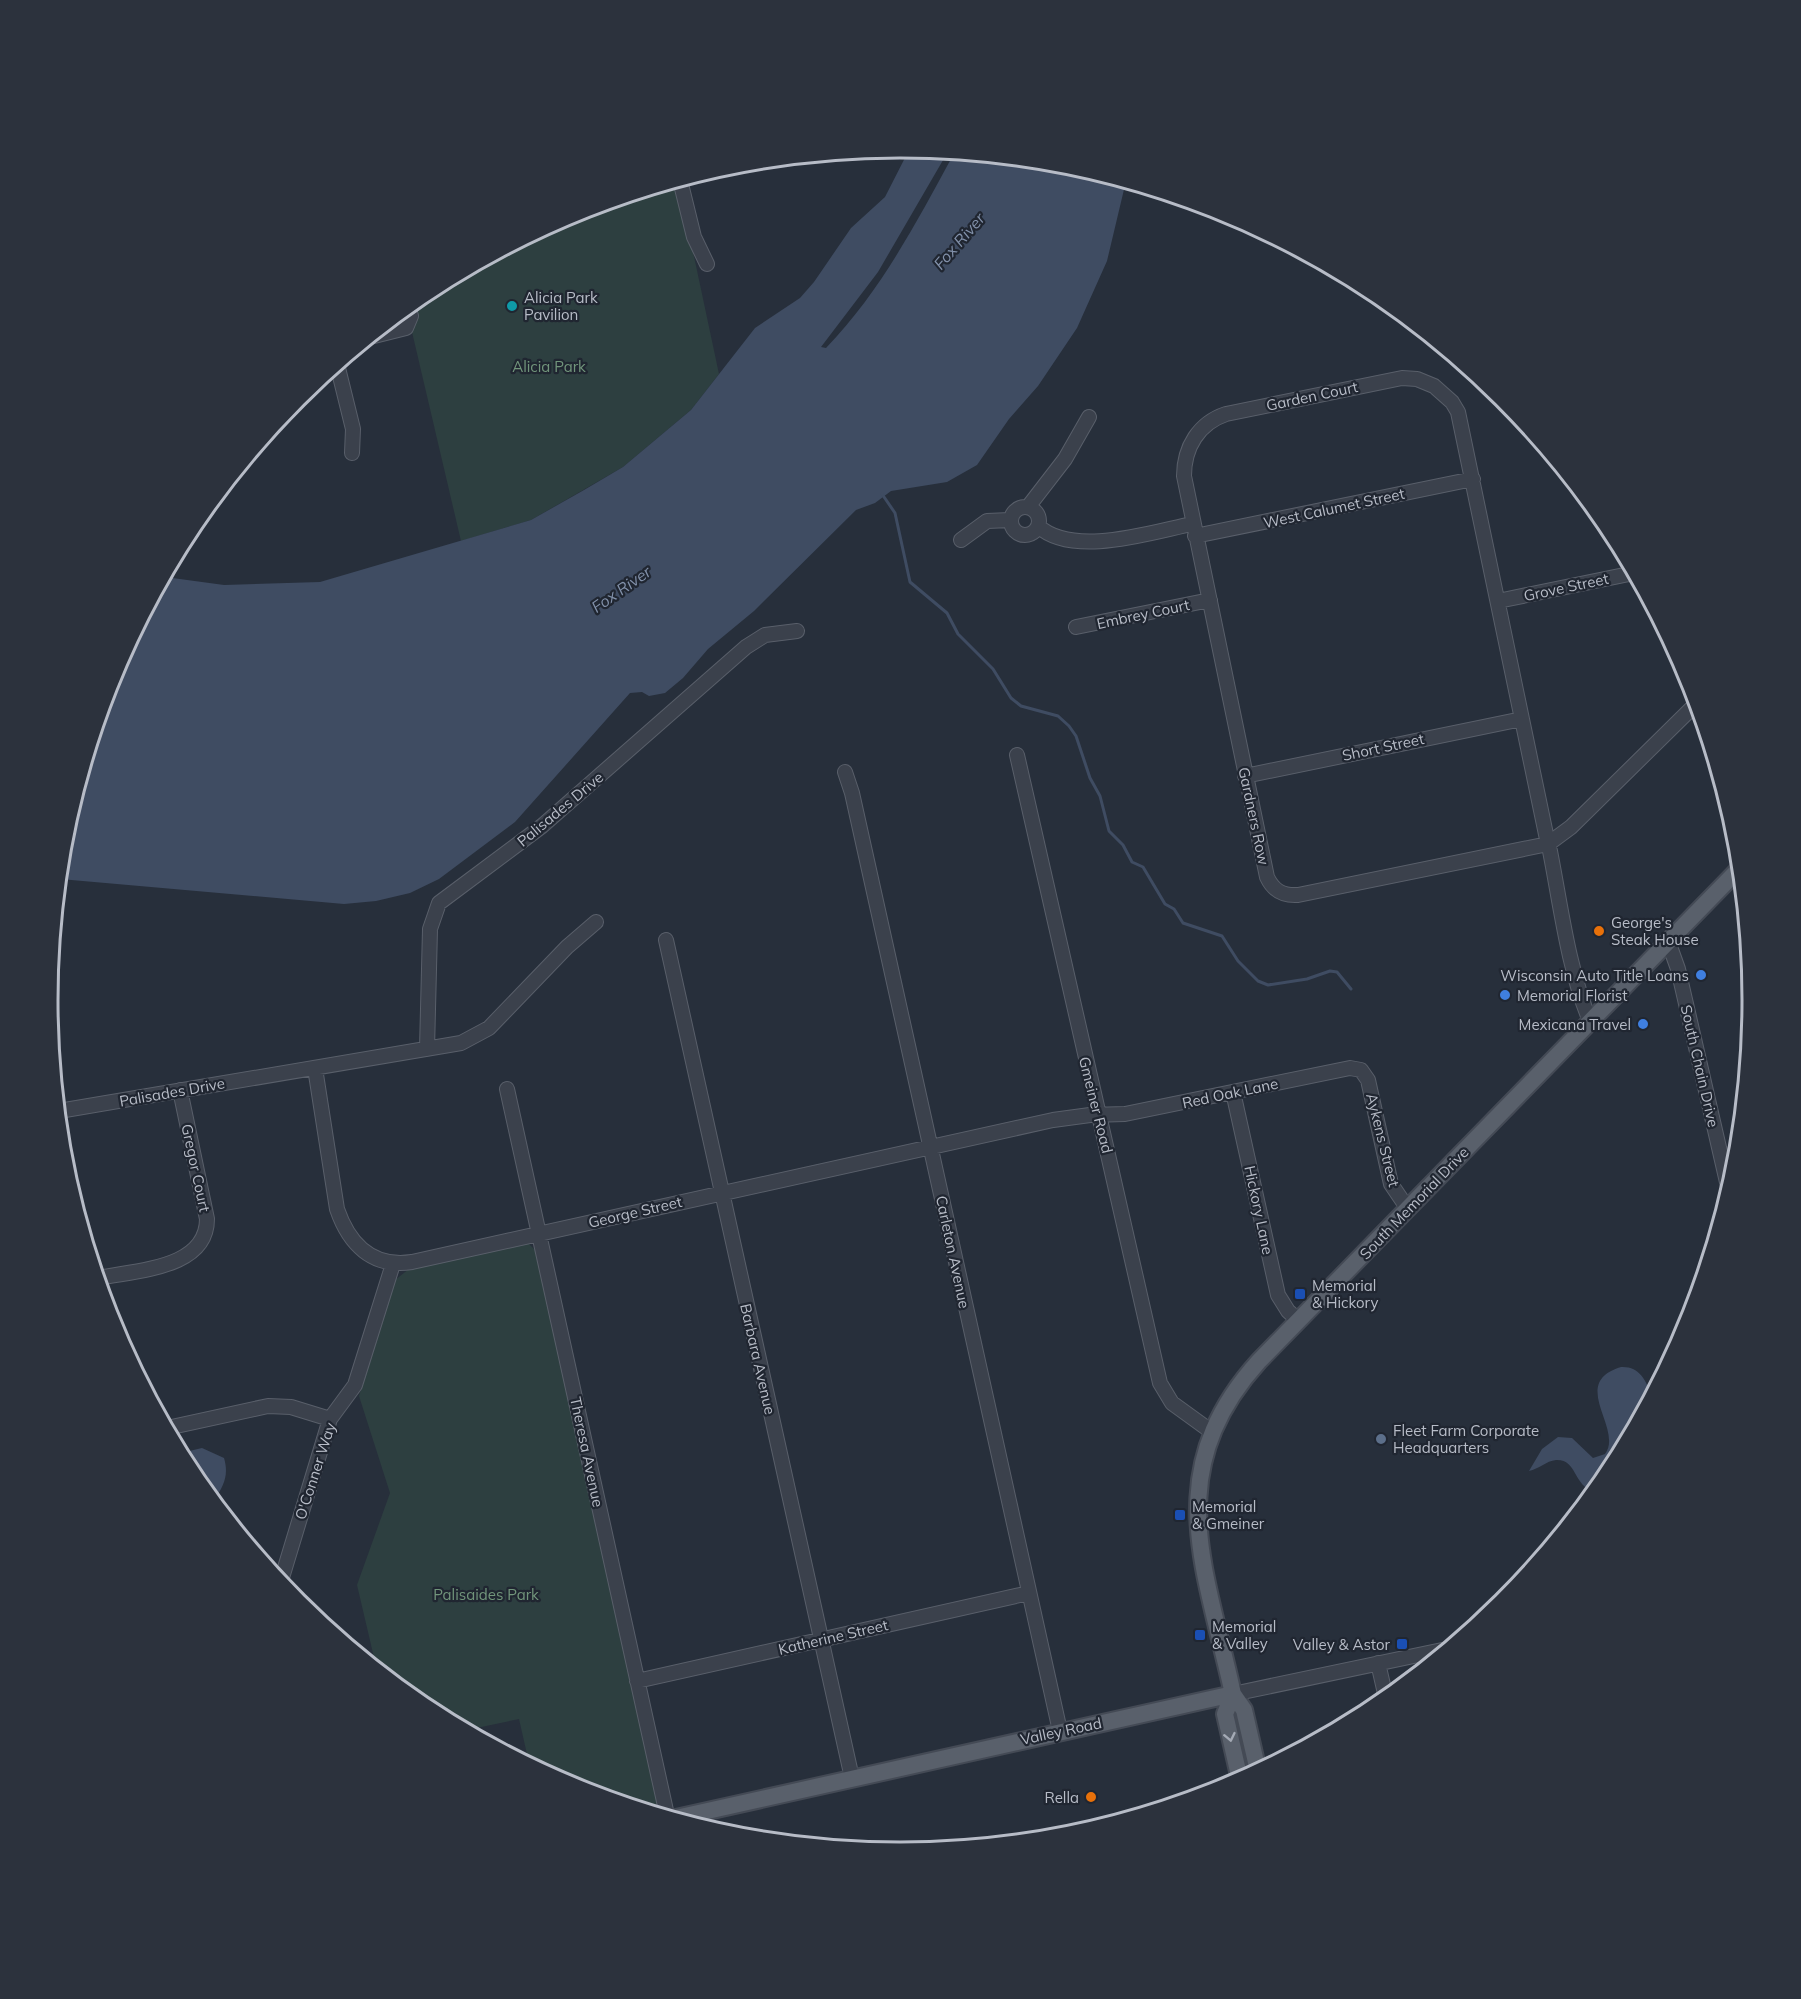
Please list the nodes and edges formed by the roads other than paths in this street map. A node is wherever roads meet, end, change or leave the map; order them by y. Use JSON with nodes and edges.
{"nodes":[{"id":1,"x":682,"y":186,"type":"edge"},
{"id":2,"x":707,"y":264,"type":"dead end"},
{"id":3,"x":409,"y":316,"type":"edge"},
{"id":4,"x":384,"y":334,"type":"edge"},
{"id":5,"x":339,"y":372,"type":"edge"},
{"id":6,"x":1089,"y":417,"type":"dead end"},
{"id":7,"x":352,"y":453,"type":"dead end"},
{"id":8,"x":1473,"y":479,"type":"junction"},
{"id":9,"x":1028,"y":507,"type":"junction"},
{"id":10,"x":1010,"y":520,"type":"junction"},
{"id":11,"x":1038,"y":526,"type":"junction"},
{"id":12,"x":1194,"y":530,"type":"junction"},
{"id":13,"x":961,"y":540,"type":"dead end"},
{"id":14,"x":1627,"y":574,"type":"edge"},
{"id":15,"x":1210,"y":600,"type":"junction"},
{"id":16,"x":1497,"y":601,"type":"junction"},
{"id":17,"x":1076,"y":627,"type":"dead end"},
{"id":18,"x":797,"y":631,"type":"dead end"},
{"id":19,"x":1690,"y":709,"type":"edge"},
{"id":20,"x":1522,"y":719,"type":"junction"},
{"id":21,"x":1017,"y":755,"type":"dead end"},
{"id":22,"x":845,"y":772,"type":"dead end"},
{"id":23,"x":1245,"y":776,"type":"junction"},
{"id":24,"x":1548,"y":844,"type":"junction"},
{"id":25,"x":1733,"y":875,"type":"edge"},
{"id":26,"x":596,"y":922,"type":"dead end"},
{"id":27,"x":666,"y":940,"type":"dead end"},
{"id":28,"x":1668,"y":941,"type":"junction"},
{"id":29,"x":1590,"y":1021,"type":"junction"},
{"id":30,"x":427,"y":1049,"type":"junction"},
{"id":31,"x":315,"y":1068,"type":"junction"},
{"id":32,"x":1361,"y":1070,"type":"joint"},
{"id":33,"x":507,"y":1089,"type":"dead end"},
{"id":34,"x":180,"y":1090,"type":"junction"},
{"id":35,"x":1233,"y":1092,"type":"junction"},
{"id":36,"x":66,"y":1110,"type":"edge"},
{"id":37,"x":1098,"y":1116,"type":"junction"},
{"id":38,"x":930,"y":1147,"type":"junction"},
{"id":39,"x":1724,"y":1171,"type":"edge"},
{"id":40,"x":720,"y":1193,"type":"junction"},
{"id":41,"x":1408,"y":1209,"type":"junction"},
{"id":42,"x":539,"y":1234,"type":"junction"},
{"id":43,"x":393,"y":1264,"type":"junction"},
{"id":44,"x":105,"y":1276,"type":"edge"},
{"id":45,"x":1299,"y":1321,"type":"junction"},
{"id":46,"x":330,"y":1419,"type":"junction"},
{"id":47,"x":175,"y":1426,"type":"edge"},
{"id":48,"x":1212,"y":1432,"type":"junction"},
{"id":49,"x":283,"y":1572,"type":"edge"},
{"id":50,"x":1029,"y":1593,"type":"junction"},
{"id":51,"x":821,"y":1640,"type":"junction"},
{"id":52,"x":1434,"y":1651,"type":"edge"},
{"id":53,"x":1378,"y":1663,"type":"junction"},
{"id":54,"x":638,"y":1681,"type":"junction"},
{"id":55,"x":1384,"y":1689,"type":"edge"},
{"id":56,"x":1233,"y":1694,"type":"junction"},
{"id":57,"x":1060,"y":1731,"type":"junction"},
{"id":58,"x":1256,"y":1762,"type":"edge"},
{"id":59,"x":1238,"y":1770,"type":"edge"},
{"id":60,"x":852,"y":1778,"type":"junction"},
{"id":61,"x":665,"y":1808,"type":"edge"},
{"id":62,"x":691,"y":1815,"type":"edge"}],
"edges":[{"from":1,"to":2,"type":"street"},
{"from":3,"to":4,"type":"street"},
{"from":5,"to":7,"type":"street"},
{"from":6,"to":9,"type":"street"},
{"from":8,"to":12,"type":"street","name":"West Calumet Street"},
{"from":8,"to":12,"type":"street","name":"Garden Court"},
{"from":8,"to":16,"type":"street"},
{"from":9,"to":10,"type":"street"},
{"from":9,"to":11,"type":"street"},
{"from":10,"to":11,"type":"street"},
{"from":10,"to":13,"type":"street"},
{"from":11,"to":12,"type":"street","name":"West Calumet Street"},
{"from":12,"to":15,"type":"street","name":"Gardners Row"},
{"from":14,"to":16,"type":"street","name":"Grove Street"},
{"from":15,"to":17,"type":"street","name":"Embrey Court"},
{"from":15,"to":23,"type":"street","name":"Gardners Row"},
{"from":16,"to":20,"type":"street"},
{"from":18,"to":30,"type":"street","name":"Palisades Drive"},
{"from":19,"to":24,"type":"street"},
{"from":20,"to":23,"type":"street","name":"Short Street"},
{"from":20,"to":24,"type":"street"},
{"from":21,"to":37,"type":"street","name":"Gmeiner Road"},
{"from":22,"to":38,"type":"street","name":"Carleton Avenue"},
{"from":23,"to":24,"type":"street","name":"Gardners Row"},
{"from":24,"to":29,"type":"street"},
{"from":25,"to":28,"type":"main road","name":"South Memorial Drive"},
{"from":26,"to":30,"type":"street","name":"Palisades Drive"},
{"from":27,"to":40,"type":"street","name":"Barbara Avenue"},
{"from":28,"to":29,"type":"main road","name":"South Memorial Drive"},
{"from":28,"to":39,"type":"street","name":"South Chain Drive"},
{"from":29,"to":41,"type":"main road","name":"South Memorial Drive"},
{"from":30,"to":31,"type":"street","name":"Palisades Drive"},
{"from":31,"to":34,"type":"street","name":"Palisades Drive"},
{"from":31,"to":43,"type":"street"},
{"from":32,"to":35,"type":"street","name":"Red Oak Lane"},
{"from":32,"to":41,"type":"street","name":"Aykens Street"},
{"from":33,"to":42,"type":"street","name":"Theresa Avenue"},
{"from":34,"to":36,"type":"street","name":"Palisades Drive"},
{"from":34,"to":44,"type":"street","name":"Gregor Court"},
{"from":35,"to":37,"type":"street","name":"Red Oak Lane"},
{"from":35,"to":45,"type":"street","name":"Hickory Lane"},
{"from":37,"to":38,"type":"street","name":"George Street"},
{"from":37,"to":48,"type":"street","name":"Gmeiner Road"},
{"from":38,"to":40,"type":"street","name":"George Street"},
{"from":38,"to":50,"type":"street","name":"Carleton Avenue"},
{"from":40,"to":42,"type":"street","name":"George Street"},
{"from":40,"to":51,"type":"street","name":"Barbara Avenue"},
{"from":41,"to":45,"type":"main road","name":"South Memorial Drive"},
{"from":42,"to":43,"type":"street","name":"George Street"},
{"from":42,"to":54,"type":"street","name":"Theresa Avenue"},
{"from":43,"to":46,"type":"street","name":"O'Conner Way"},
{"from":45,"to":48,"type":"main road","name":"South Memorial Drive"},
{"from":46,"to":47,"type":"street"},
{"from":46,"to":49,"type":"street","name":"O'Conner Way"},
{"from":48,"to":56,"type":"main road","name":"South Memorial Drive"},
{"from":50,"to":51,"type":"street","name":"Katherine Street"},
{"from":50,"to":57,"type":"street","name":"Carleton Avenue"},
{"from":51,"to":54,"type":"street","name":"Katherine Street"},
{"from":51,"to":60,"type":"street","name":"Barbara Avenue"},
{"from":52,"to":53,"type":"street","name":"Valley Road"},
{"from":53,"to":55,"type":"street"},
{"from":53,"to":56,"type":"street","name":"Valley Road"},
{"from":54,"to":61,"type":"street","name":"Theresa Avenue"},
{"from":56,"to":57,"type":"main road","name":"Valley Road"},
{"from":56,"to":58,"type":"main road"},
{"from":56,"to":59,"type":"main road","one_way":true},
{"from":57,"to":60,"type":"main road","name":"Valley Road"},
{"from":60,"to":62,"type":"main road","name":"Valley Road"}]}
